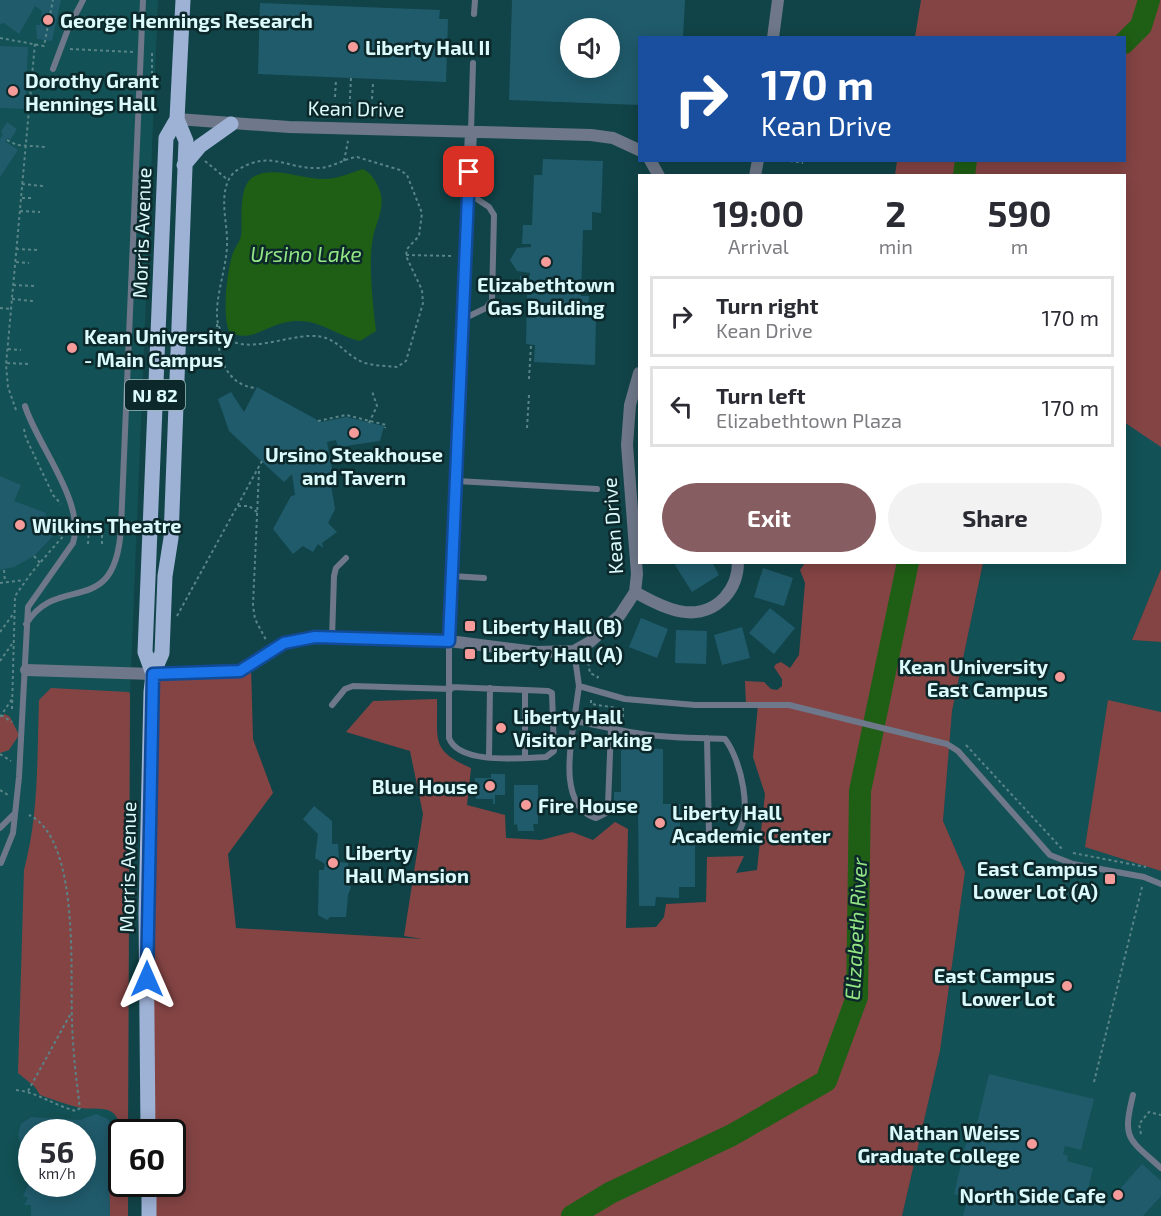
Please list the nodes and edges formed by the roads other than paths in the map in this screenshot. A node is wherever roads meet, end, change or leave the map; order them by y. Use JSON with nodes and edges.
{"nodes":[{"id":1,"x":83,"y":0,"type":"edge"},
{"id":2,"x":143,"y":0,"type":"edge"},
{"id":3,"x":183,"y":0,"type":"edge"},
{"id":4,"x":475,"y":0,"type":"edge"},
{"id":5,"x":778,"y":0,"type":"edge"},
{"id":6,"x":474,"y":14,"type":"dead end"},
{"id":7,"x":773,"y":36,"type":"edge"},
{"id":8,"x":473,"y":63,"type":"dead end"},
{"id":9,"x":53,"y":69,"type":"dead end"},
{"id":10,"x":177,"y":119,"type":"junction"},
{"id":11,"x":231,"y":124,"type":"junction"},
{"id":12,"x":471,"y":131,"type":"junction"},
{"id":13,"x":638,"y":150,"type":"edge"},
{"id":14,"x":184,"y":165,"type":"junction"},
{"id":15,"x":468,"y":193,"type":"junction"},
{"id":16,"x":463,"y":319,"type":"junction"},
{"id":17,"x":638,"y":377,"type":"edge"},
{"id":18,"x":25,"y":406,"type":"dead end"},
{"id":19,"x":457,"y":481,"type":"junction"},
{"id":20,"x":597,"y":489,"type":"dead end"},
{"id":21,"x":346,"y":558,"type":"dead end"},
{"id":22,"x":738,"y":564,"type":"edge"},
{"id":23,"x":452,"y":576,"type":"junction"},
{"id":24,"x":484,"y":578,"type":"dead end"},
{"id":25,"x":635,"y":592,"type":"junction"},
{"id":26,"x":26,"y":624,"type":"junction"},
{"id":27,"x":332,"y":638,"type":"junction"},
{"id":28,"x":449,"y":641,"type":"junction"},
{"id":29,"x":574,"y":651,"type":"junction"},
{"id":30,"x":26,"y":670,"type":"junction"},
{"id":31,"x":153,"y":674,"type":"junction"},
{"id":32,"x":579,"y":686,"type":"junction"},
{"id":33,"x":451,"y":688,"type":"junction"},
{"id":34,"x":490,"y":688,"type":"junction"},
{"id":35,"x":525,"y":690,"type":"junction"},
{"id":36,"x":332,"y":705,"type":"dead end"},
{"id":37,"x":574,"y":721,"type":"junction"},
{"id":38,"x":611,"y":728,"type":"junction"},
{"id":39,"x":707,"y":738,"type":"junction"},
{"id":40,"x":489,"y":756,"type":"junction"},
{"id":41,"x":525,"y":758,"type":"junction"},
{"id":42,"x":15,"y":814,"type":"junction"},
{"id":43,"x":0,"y":828,"type":"edge"},
{"id":44,"x":1,"y":864,"type":"edge"},
{"id":45,"x":1161,"y":884,"type":"edge"},
{"id":46,"x":1133,"y":1095,"type":"dead end"},
{"id":47,"x":148,"y":1119,"type":"edge"},
{"id":48,"x":1161,"y":1168,"type":"edge"},
{"id":49,"x":149,"y":1197,"type":"edge"},
{"id":50,"x":149,"y":1216,"type":"edge"}],
"edges":[{"from":1,"to":9,"type":"lane"},
{"from":2,"to":26,"type":"lane"},
{"from":3,"to":10,"type":"main road","name":"Morris Avenue","number":"NJ 82"},
{"from":4,"to":6,"type":"lane"},
{"from":5,"to":7,"type":"street"},
{"from":8,"to":12,"type":"lane"},
{"from":10,"to":11,"type":"street","name":"Kean Drive"},
{"from":10,"to":14,"type":"main road","name":"Morris Avenue","number":"NJ 82"},
{"from":10,"to":31,"type":"main road","name":"Morris Avenue","number":"NJ 82"},
{"from":11,"to":12,"type":"street","name":"Kean Drive"},
{"from":11,"to":14,"type":"main road"},
{"from":12,"to":13,"type":"street","name":"Kean Drive"},
{"from":12,"to":15,"type":"street"},
{"from":14,"to":31,"type":"main road","name":"Morris Avenue","number":"NJ 82"},
{"from":15,"to":16,"type":"street"},
{"from":15,"to":16,"type":"lane"},
{"from":16,"to":19,"type":"street"},
{"from":17,"to":25,"type":"street","name":"Kean Drive"},
{"from":18,"to":26,"type":"lane"},
{"from":19,"to":20,"type":"lane"},
{"from":19,"to":23,"type":"street"},
{"from":21,"to":27,"type":"lane"},
{"from":22,"to":25,"type":"street"},
{"from":23,"to":24,"type":"lane"},
{"from":23,"to":28,"type":"street"},
{"from":25,"to":29,"type":"street","name":"Kean Drive"},
{"from":26,"to":30,"type":"lane"},
{"from":27,"to":28,"type":"street"},
{"from":27,"to":31,"type":"lane"},
{"from":28,"to":29,"type":"street"},
{"from":28,"to":33,"type":"lane"},
{"from":29,"to":32,"type":"lane"},
{"from":30,"to":31,"type":"street"},
{"from":30,"to":42,"type":"lane"},
{"from":31,"to":47,"type":"main road","name":"Morris Avenue","number":"NJ 82"},
{"from":32,"to":37,"type":"lane"},
{"from":32,"to":45,"type":"lane"},
{"from":33,"to":34,"type":"lane"},
{"from":33,"to":36,"type":"lane"},
{"from":33,"to":40,"type":"lane"},
{"from":34,"to":35,"type":"lane"},
{"from":34,"to":40,"type":"lane"},
{"from":35,"to":41,"type":"lane"},
{"from":35,"to":41,"type":"lane"},
{"from":37,"to":38,"type":"lane"},
{"from":37,"to":38,"type":"lane"},
{"from":38,"to":39,"type":"lane"},
{"from":39,"to":39,"type":"lane"},
{"from":40,"to":41,"type":"lane"},
{"from":42,"to":43,"type":"lane"},
{"from":42,"to":44,"type":"lane"},
{"from":46,"to":48,"type":"lane"},
{"from":49,"to":50,"type":"main road"}]}
